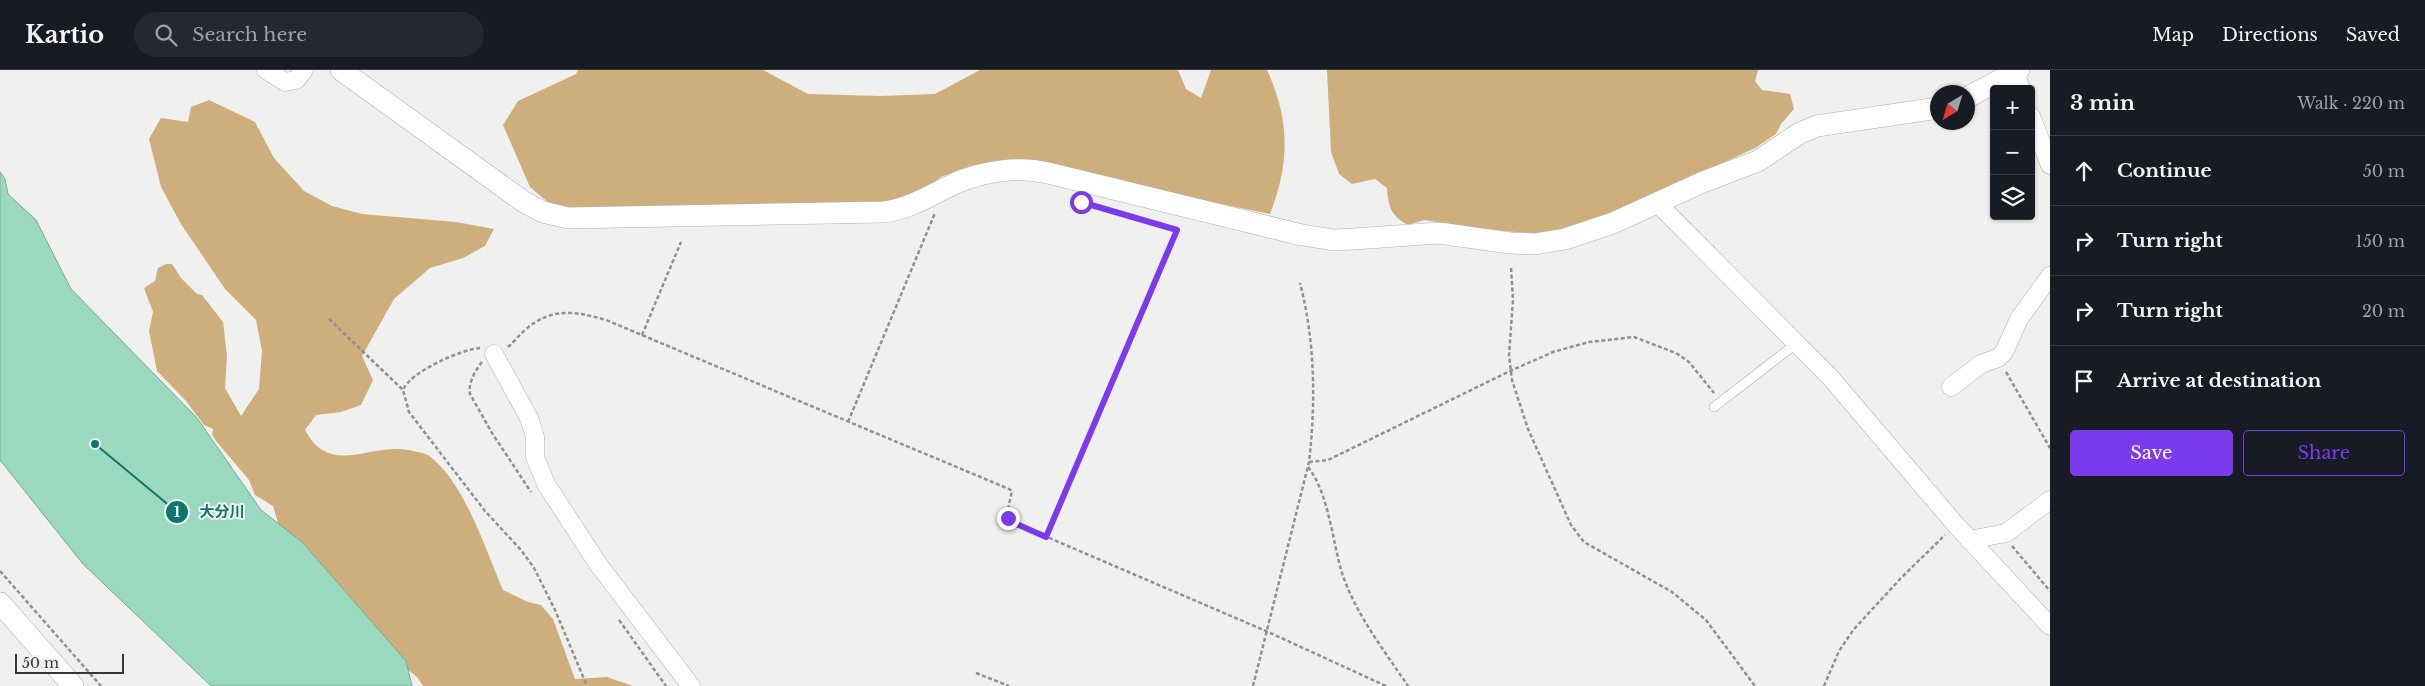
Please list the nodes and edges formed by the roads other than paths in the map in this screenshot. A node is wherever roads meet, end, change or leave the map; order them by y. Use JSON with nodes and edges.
{"nodes":[{"id":1,"x":266,"y":70,"type":"edge"},
{"id":2,"x":304,"y":70,"type":"edge"},
{"id":3,"x":341,"y":70,"type":"edge"},
{"id":4,"x":2016,"y":74,"type":"edge"},
{"id":5,"x":1975,"y":94,"type":"edge"},
{"id":6,"x":1930,"y":109,"type":"edge"},
{"id":7,"x":2035,"y":126,"type":"edge"},
{"id":8,"x":2050,"y":165,"type":"edge"},
{"id":9,"x":1658,"y":203,"type":"junction"},
{"id":10,"x":2050,"y":276,"type":"edge"},
{"id":11,"x":1798,"y":343,"type":"junction"},
{"id":12,"x":494,"y":354,"type":"road end"},
{"id":13,"x":1951,"y":387,"type":"dead end"},
{"id":14,"x":1718,"y":404,"type":"road end"},
{"id":15,"x":2050,"y":500,"type":"edge"},
{"id":16,"x":1969,"y":540,"type":"junction"},
{"id":17,"x":0,"y":603,"type":"edge"},
{"id":18,"x":2050,"y":626,"type":"edge"},
{"id":19,"x":73,"y":686,"type":"edge"},
{"id":20,"x":690,"y":686,"type":"edge"}],
"edges":[{"from":1,"to":2,"type":"street"},
{"from":3,"to":9,"type":"street"},
{"from":4,"to":5,"type":"street"},
{"from":6,"to":9,"type":"street"},
{"from":7,"to":8,"type":"street"},
{"from":9,"to":11,"type":"street"},
{"from":10,"to":13,"type":"street"},
{"from":11,"to":14,"type":"lane"},
{"from":11,"to":16,"type":"street"},
{"from":12,"to":20,"type":"street"},
{"from":15,"to":16,"type":"street"},
{"from":16,"to":18,"type":"street"},
{"from":17,"to":19,"type":"street"}]}
